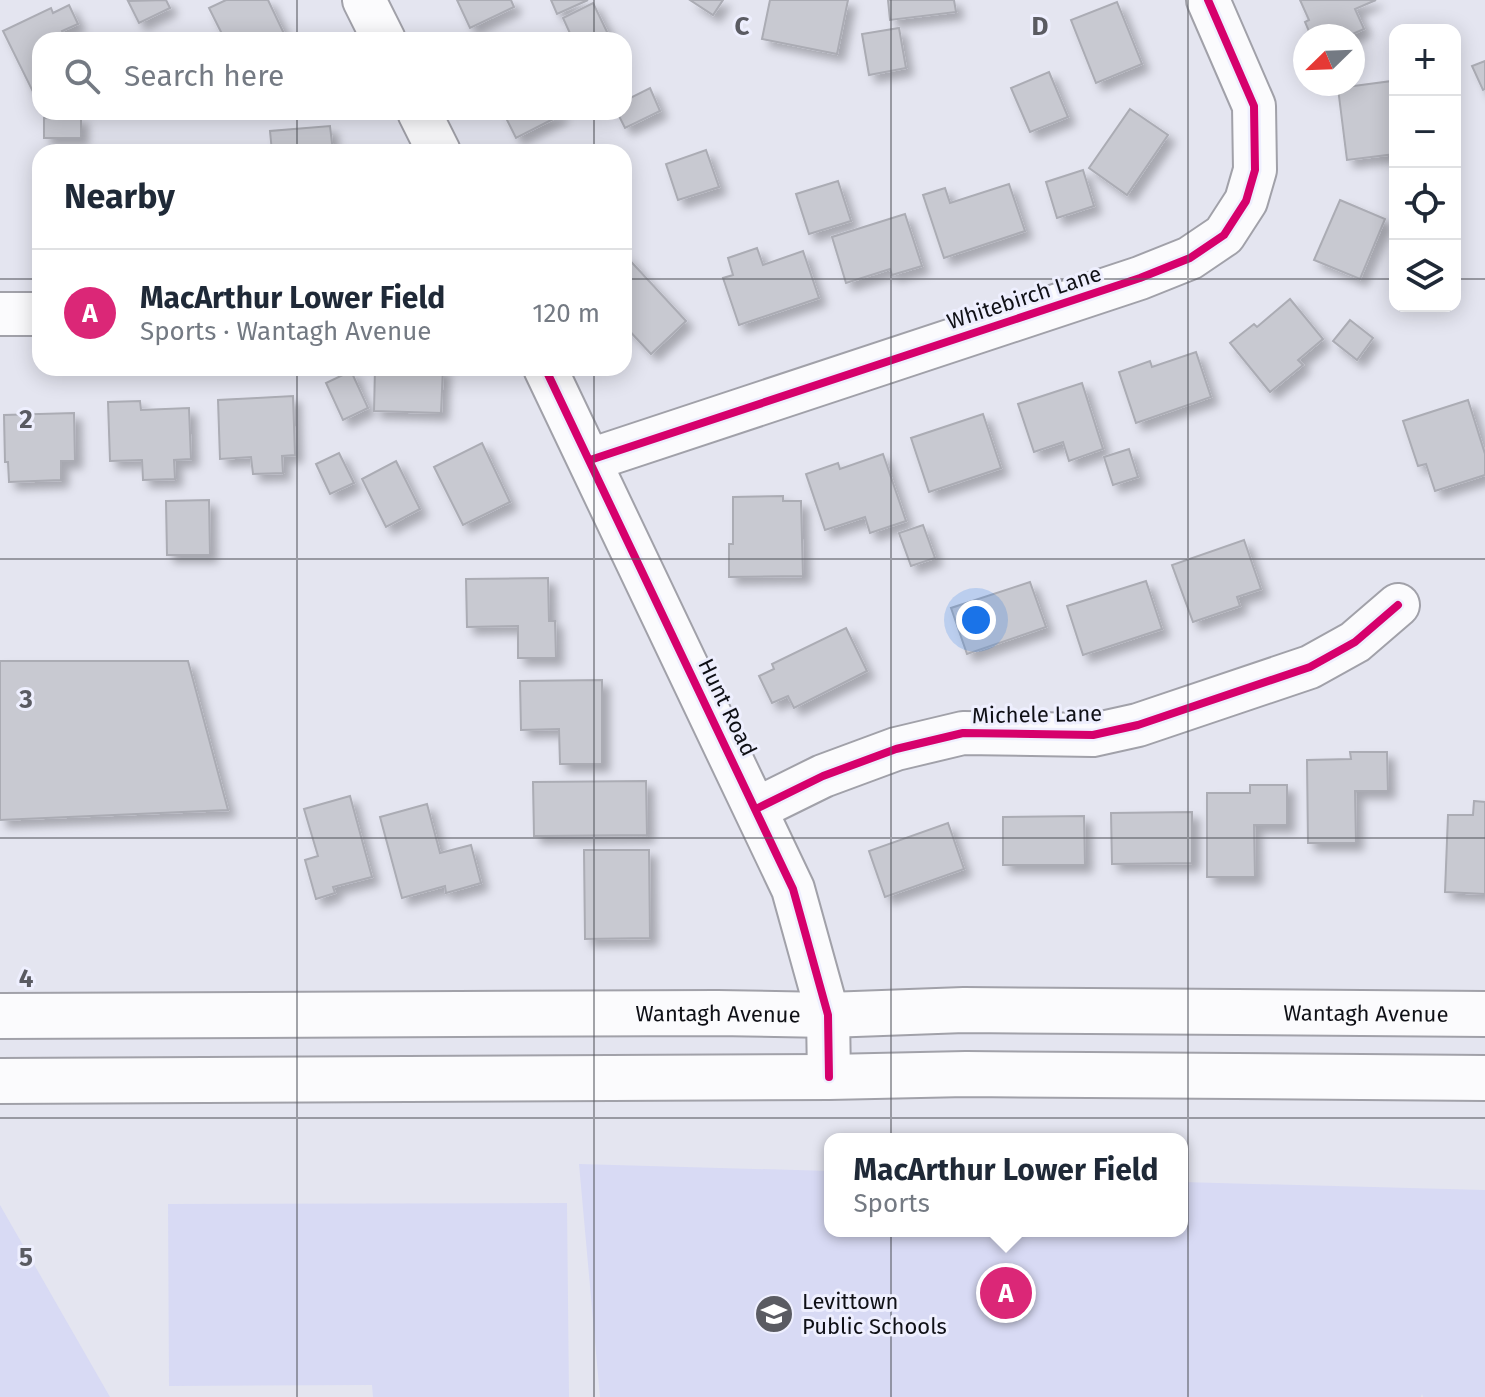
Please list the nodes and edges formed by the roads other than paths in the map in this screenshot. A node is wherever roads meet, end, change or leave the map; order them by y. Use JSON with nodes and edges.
{"nodes":[{"id":1,"x":364,"y":0,"type":"edge"},
{"id":2,"x":1208,"y":0,"type":"edge"},
{"id":3,"x":380,"y":32,"type":"edge"},
{"id":4,"x":423,"y":120,"type":"edge"},
{"id":5,"x":435,"y":144,"type":"edge"},
{"id":6,"x":0,"y":314,"type":"edge"},
{"id":7,"x":32,"y":314,"type":"edge"},
{"id":8,"x":549,"y":376,"type":"edge"},
{"id":9,"x":590,"y":460,"type":"junction"},
{"id":10,"x":1398,"y":605,"type":"dead end"},
{"id":11,"x":756,"y":809,"type":"junction"},
{"id":12,"x":1472,"y":1013,"type":"edge"},
{"id":13,"x":828,"y":1015,"type":"junction"},
{"id":14,"x":0,"y":1016,"type":"edge"},
{"id":15,"x":829,"y":1077,"type":"junction"},
{"id":16,"x":1471,"y":1078,"type":"edge"},
{"id":17,"x":0,"y":1081,"type":"edge"}],
"edges":[{"from":1,"to":3,"type":"street"},
{"from":2,"to":9,"type":"street","name":"Whitebirch Lane"},
{"from":4,"to":5,"type":"street"},
{"from":6,"to":7,"type":"street"},
{"from":8,"to":9,"type":"street","name":"Hunt Road"},
{"from":9,"to":11,"type":"street","name":"Hunt Road"},
{"from":10,"to":11,"type":"street","name":"Michele Lane"},
{"from":11,"to":13,"type":"street","name":"Hunt Road"},
{"from":12,"to":13,"type":"main road","name":"Wantagh Avenue"},
{"from":12,"to":16,"type":"main road"},
{"from":13,"to":14,"type":"main road","name":"Wantagh Avenue"},
{"from":13,"to":15,"type":"street","name":"Hunt Road"},
{"from":15,"to":16,"type":"main road"},
{"from":15,"to":17,"type":"main road"}]}
